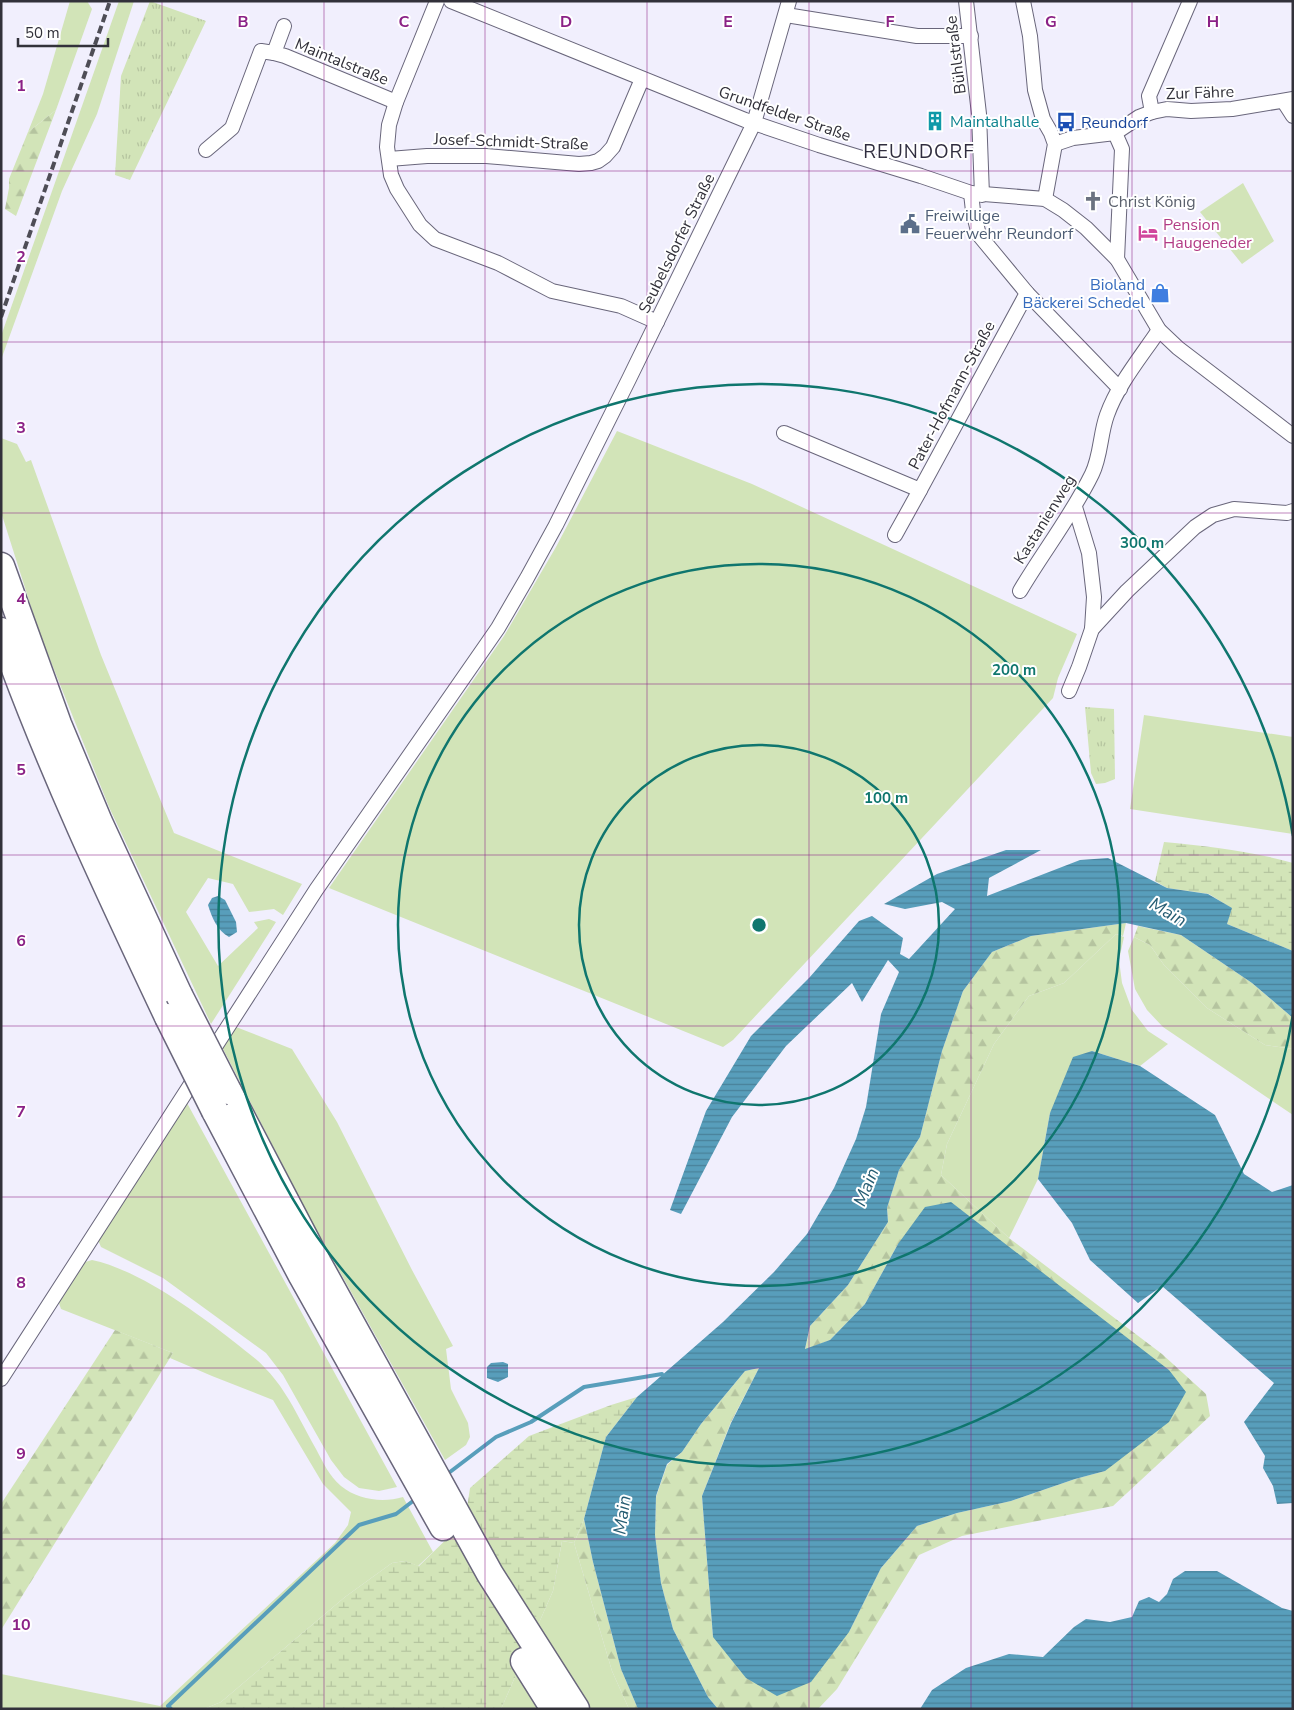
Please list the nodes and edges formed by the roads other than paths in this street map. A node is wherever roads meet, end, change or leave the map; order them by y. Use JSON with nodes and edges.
{"nodes":[{"id":1,"x":437,"y":1,"type":"edge"},
{"id":2,"x":451,"y":1,"type":"edge"},
{"id":3,"x":966,"y":1,"type":"edge"},
{"id":4,"x":1023,"y":1,"type":"edge"},
{"id":5,"x":1190,"y":1,"type":"edge"},
{"id":6,"x":787,"y":8,"type":"edge"},
{"id":7,"x":284,"y":26,"type":"dead end"},
{"id":8,"x":971,"y":36,"type":"junction"},
{"id":9,"x":274,"y":53,"type":"junction"},
{"id":10,"x":642,"y":79,"type":"junction"},
{"id":11,"x":1289,"y":100,"type":"edge"},
{"id":12,"x":396,"y":102,"type":"junction"},
{"id":13,"x":1152,"y":112,"type":"junction"},
{"id":14,"x":1293,"y":116,"type":"edge"},
{"id":15,"x":754,"y":123,"type":"junction"},
{"id":16,"x":1115,"y":133,"type":"junction"},
{"id":17,"x":1055,"y":144,"type":"junction"},
{"id":18,"x":206,"y":150,"type":"dead end"},
{"id":19,"x":389,"y":159,"type":"junction"},
{"id":20,"x":977,"y":194,"type":"junction"},
{"id":21,"x":1045,"y":199,"type":"junction"},
{"id":22,"x":1117,"y":259,"type":"junction"},
{"id":23,"x":1027,"y":293,"type":"junction"},
{"id":24,"x":657,"y":322,"type":"junction"},
{"id":25,"x":1159,"y":330,"type":"junction"},
{"id":26,"x":1120,"y":389,"type":"junction"},
{"id":27,"x":784,"y":433,"type":"dead end"},
{"id":28,"x":1293,"y":436,"type":"edge"},
{"id":29,"x":920,"y":490,"type":"junction"},
{"id":30,"x":1075,"y":507,"type":"junction"},
{"id":31,"x":1293,"y":511,"type":"edge"},
{"id":32,"x":895,"y":536,"type":"dead end"},
{"id":33,"x":1,"y":566,"type":"edge"},
{"id":34,"x":1020,"y":591,"type":"dead end"},
{"id":35,"x":1092,"y":629,"type":"junction"},
{"id":36,"x":1,"y":631,"type":"edge"},
{"id":37,"x":1069,"y":691,"type":"dead end"},
{"id":38,"x":174,"y":1006,"type":"junction"},
{"id":39,"x":1,"y":1379,"type":"edge"},
{"id":40,"x":404,"y":1439,"type":"junction"},
{"id":41,"x":554,"y":1709,"type":"edge"},
{"id":42,"x":576,"y":1709,"type":"edge"}],
"edges":[{"from":1,"to":12,"type":"street"},
{"from":2,"to":10,"type":"street","name":"Grundfelder Straße"},
{"from":3,"to":8,"type":"street","name":"Bühlstraße"},
{"from":4,"to":17,"type":"street"},
{"from":5,"to":13,"type":"street"},
{"from":6,"to":8,"type":"street"},
{"from":6,"to":15,"type":"street","name":"Seubelsdorfer Straße"},
{"from":7,"to":9,"type":"street","name":"Maintalstraße"},
{"from":8,"to":20,"type":"street","name":"Bühlstraße"},
{"from":9,"to":12,"type":"street","name":"Maintalstraße"},
{"from":9,"to":18,"type":"street","name":"Maintalstraße"},
{"from":10,"to":15,"type":"street","name":"Grundfelder Straße"},
{"from":10,"to":19,"type":"street","name":"Josef-Schmidt-Straße"},
{"from":11,"to":13,"type":"street","name":"Zur Fähre"},
{"from":11,"to":14,"type":"street"},
{"from":12,"to":19,"type":"street"},
{"from":13,"to":16,"type":"street","name":"Zur Fähre"},
{"from":15,"to":20,"type":"street","name":"Grundfelder Straße"},
{"from":15,"to":24,"type":"street","name":"Seubelsdorfer Straße"},
{"from":16,"to":17,"type":"street","name":"Zur Fähre"},
{"from":16,"to":22,"type":"street"},
{"from":17,"to":21,"type":"street"},
{"from":19,"to":24,"type":"street"},
{"from":20,"to":21,"type":"street","name":"Grundfelder Straße"},
{"from":20,"to":23,"type":"street","name":"Bühlstraße"},
{"from":21,"to":22,"type":"street","name":"Grundfelder Straße"},
{"from":22,"to":25,"type":"street","name":"Grundfelder Straße"},
{"from":23,"to":26,"type":"street","name":"Bühlstraße"},
{"from":23,"to":29,"type":"street","name":"Pater-Hofmann-Straße"},
{"from":24,"to":39,"type":"street","name":"Seubelsdorfer Straße"},
{"from":25,"to":26,"type":"street","name":"Kastanienweg"},
{"from":25,"to":28,"type":"street","name":"Grundfelder Straße"},
{"from":26,"to":30,"type":"street","name":"Kastanienweg"},
{"from":27,"to":29,"type":"street","name":"Pater-Hofmann-Straße"},
{"from":29,"to":32,"type":"street"},
{"from":30,"to":34,"type":"street","name":"Kastanienweg"},
{"from":30,"to":35,"type":"street"},
{"from":31,"to":35,"type":"street"},
{"from":33,"to":38,"type":"highway"},
{"from":35,"to":37,"type":"street"},
{"from":36,"to":38,"type":"highway"},
{"from":38,"to":40,"type":"highway","bridge":true},
{"from":40,"to":41,"type":"highway"},
{"from":40,"to":42,"type":"highway"}]}
